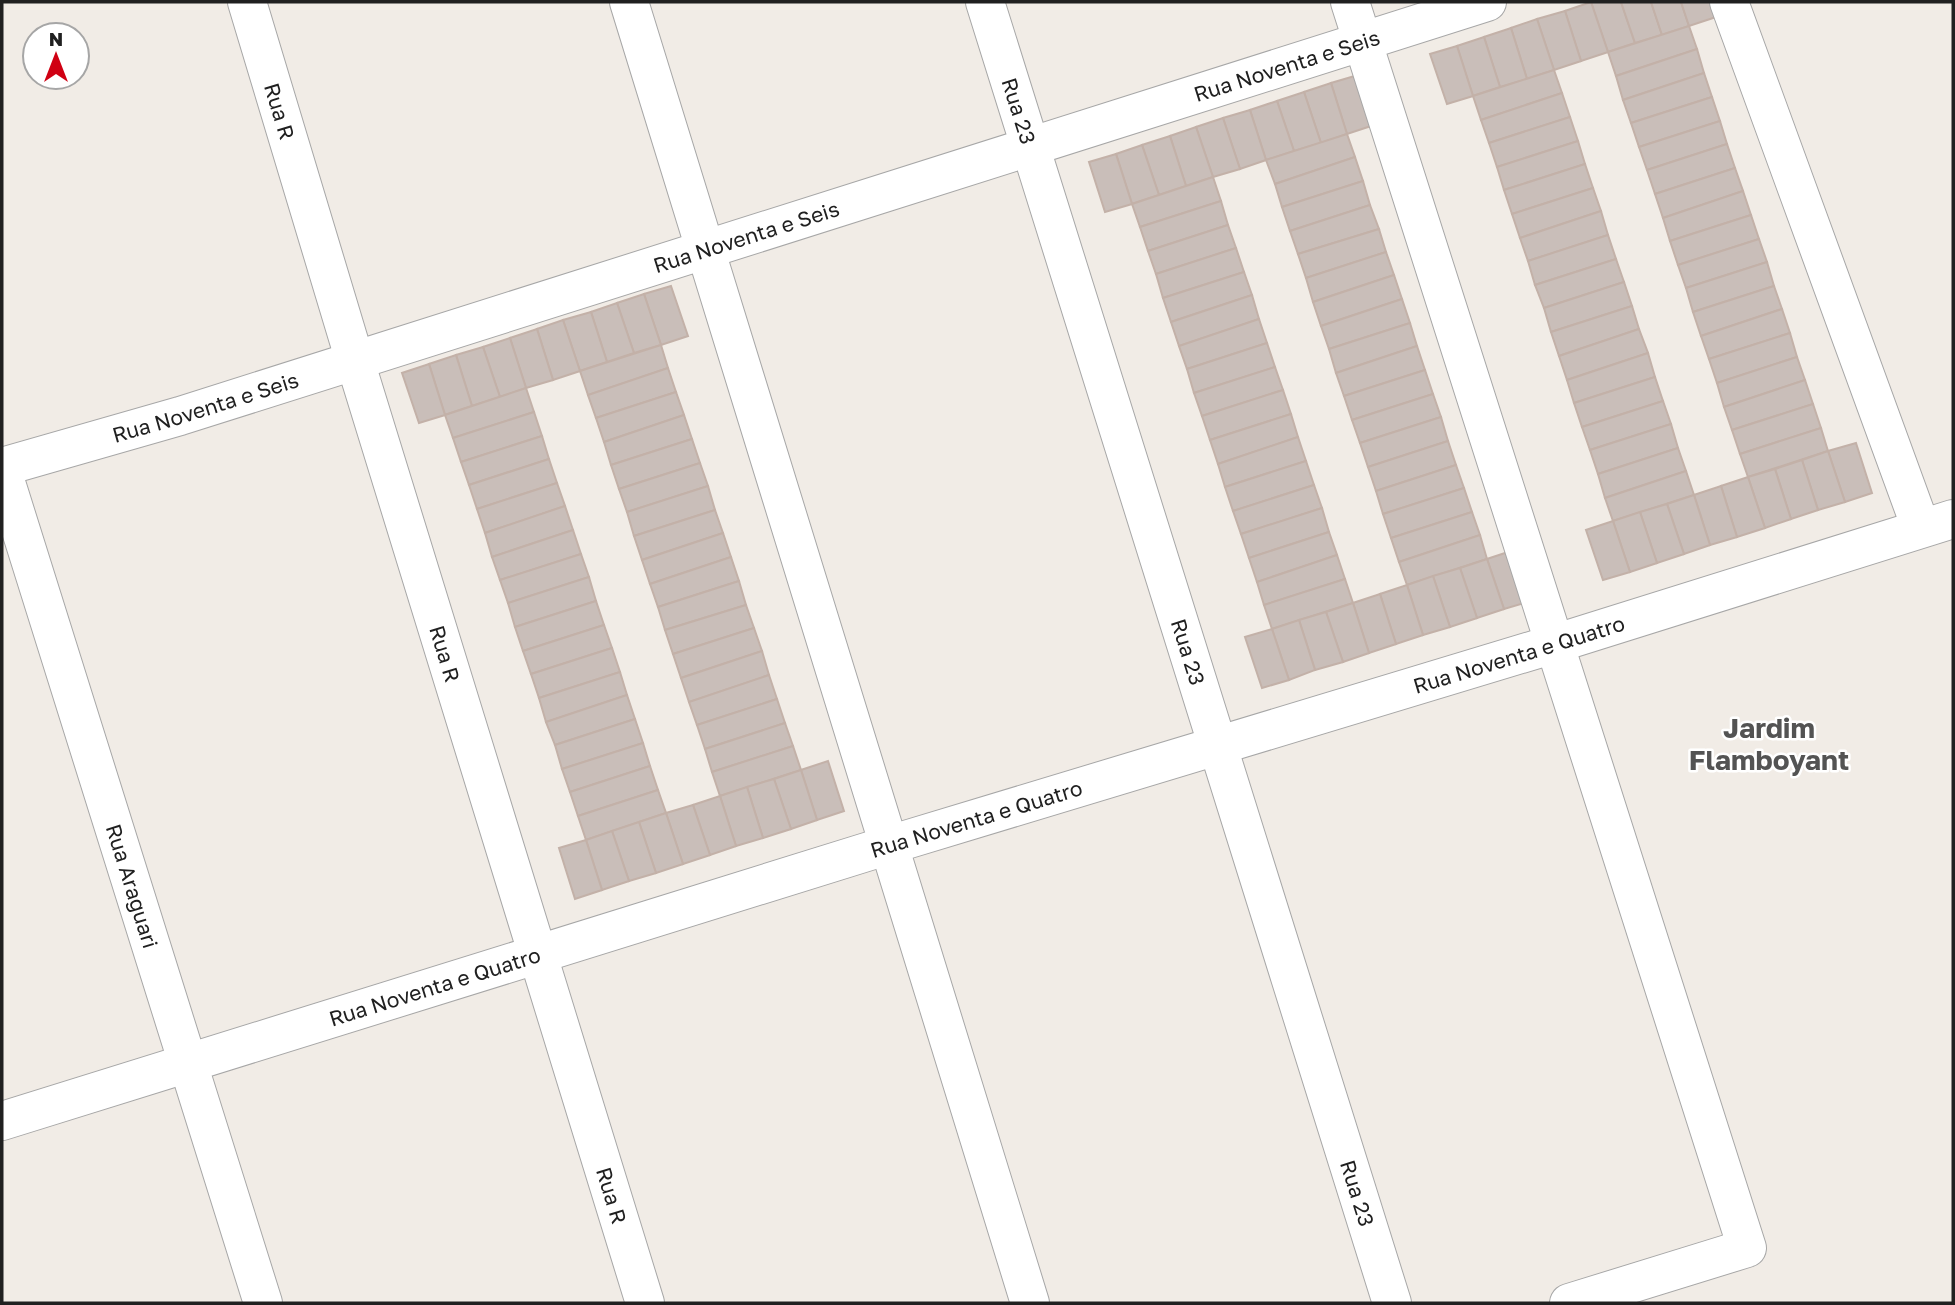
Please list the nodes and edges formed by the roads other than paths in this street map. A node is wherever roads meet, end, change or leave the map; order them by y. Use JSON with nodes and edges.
{"nodes":[{"id":1,"x":247,"y":2,"type":"edge"},
{"id":2,"x":629,"y":2,"type":"edge"},
{"id":3,"x":985,"y":2,"type":"edge"},
{"id":4,"x":1350,"y":2,"type":"edge"},
{"id":5,"x":1488,"y":2,"type":"edge"},
{"id":6,"x":1729,"y":2,"type":"edge"},
{"id":7,"x":1361,"y":42,"type":"junction"},
{"id":8,"x":1031,"y":146,"type":"junction"},
{"id":9,"x":705,"y":250,"type":"junction"},
{"id":10,"x":355,"y":361,"type":"junction"},
{"id":11,"x":2,"y":468,"type":"edge"},
{"id":12,"x":1937,"y":523,"type":"edge"},
{"id":13,"x":1554,"y":645,"type":"junction"},
{"id":14,"x":1218,"y":747,"type":"junction"},
{"id":15,"x":889,"y":845,"type":"junction"},
{"id":16,"x":538,"y":955,"type":"junction"},
{"id":17,"x":188,"y":1062,"type":"junction"},
{"id":18,"x":2,"y":1121,"type":"edge"},
{"id":19,"x":263,"y":1303,"type":"edge"},
{"id":20,"x":645,"y":1303,"type":"edge"},
{"id":21,"x":1030,"y":1303,"type":"edge"},
{"id":22,"x":1392,"y":1303,"type":"edge"},
{"id":23,"x":1569,"y":1303,"type":"edge"}],
"edges":[{"from":1,"to":10,"type":"street","name":"Rua R"},
{"from":2,"to":9,"type":"street"},
{"from":3,"to":8,"type":"street","name":"Rua 23"},
{"from":4,"to":7,"type":"street"},
{"from":5,"to":7,"type":"street","name":"Rua Noventa e Seis"},
{"from":6,"to":12,"type":"street"},
{"from":7,"to":8,"type":"street","name":"Rua Noventa e Seis"},
{"from":7,"to":13,"type":"street"},
{"from":8,"to":9,"type":"street","name":"Rua Noventa e Seis"},
{"from":8,"to":14,"type":"street","name":"Rua 23"},
{"from":9,"to":10,"type":"street","name":"Rua Noventa e Seis"},
{"from":9,"to":15,"type":"street"},
{"from":10,"to":11,"type":"street","name":"Rua Noventa e Seis"},
{"from":10,"to":16,"type":"street","name":"Rua R"},
{"from":11,"to":17,"type":"street","name":"Rua Araguari"},
{"from":12,"to":13,"type":"street","name":"Rua Noventa e Quatro"},
{"from":13,"to":14,"type":"street","name":"Rua Noventa e Quatro"},
{"from":13,"to":23,"type":"street"},
{"from":14,"to":15,"type":"street","name":"Rua Noventa e Quatro"},
{"from":14,"to":22,"type":"street","name":"Rua 23"},
{"from":15,"to":16,"type":"street","name":"Rua Noventa e Quatro"},
{"from":15,"to":21,"type":"street"},
{"from":16,"to":17,"type":"street","name":"Rua Noventa e Quatro"},
{"from":16,"to":20,"type":"street","name":"Rua R"},
{"from":17,"to":18,"type":"street","name":"Rua Noventa e Quatro"},
{"from":17,"to":19,"type":"street","name":"Rua Araguari"}]}
